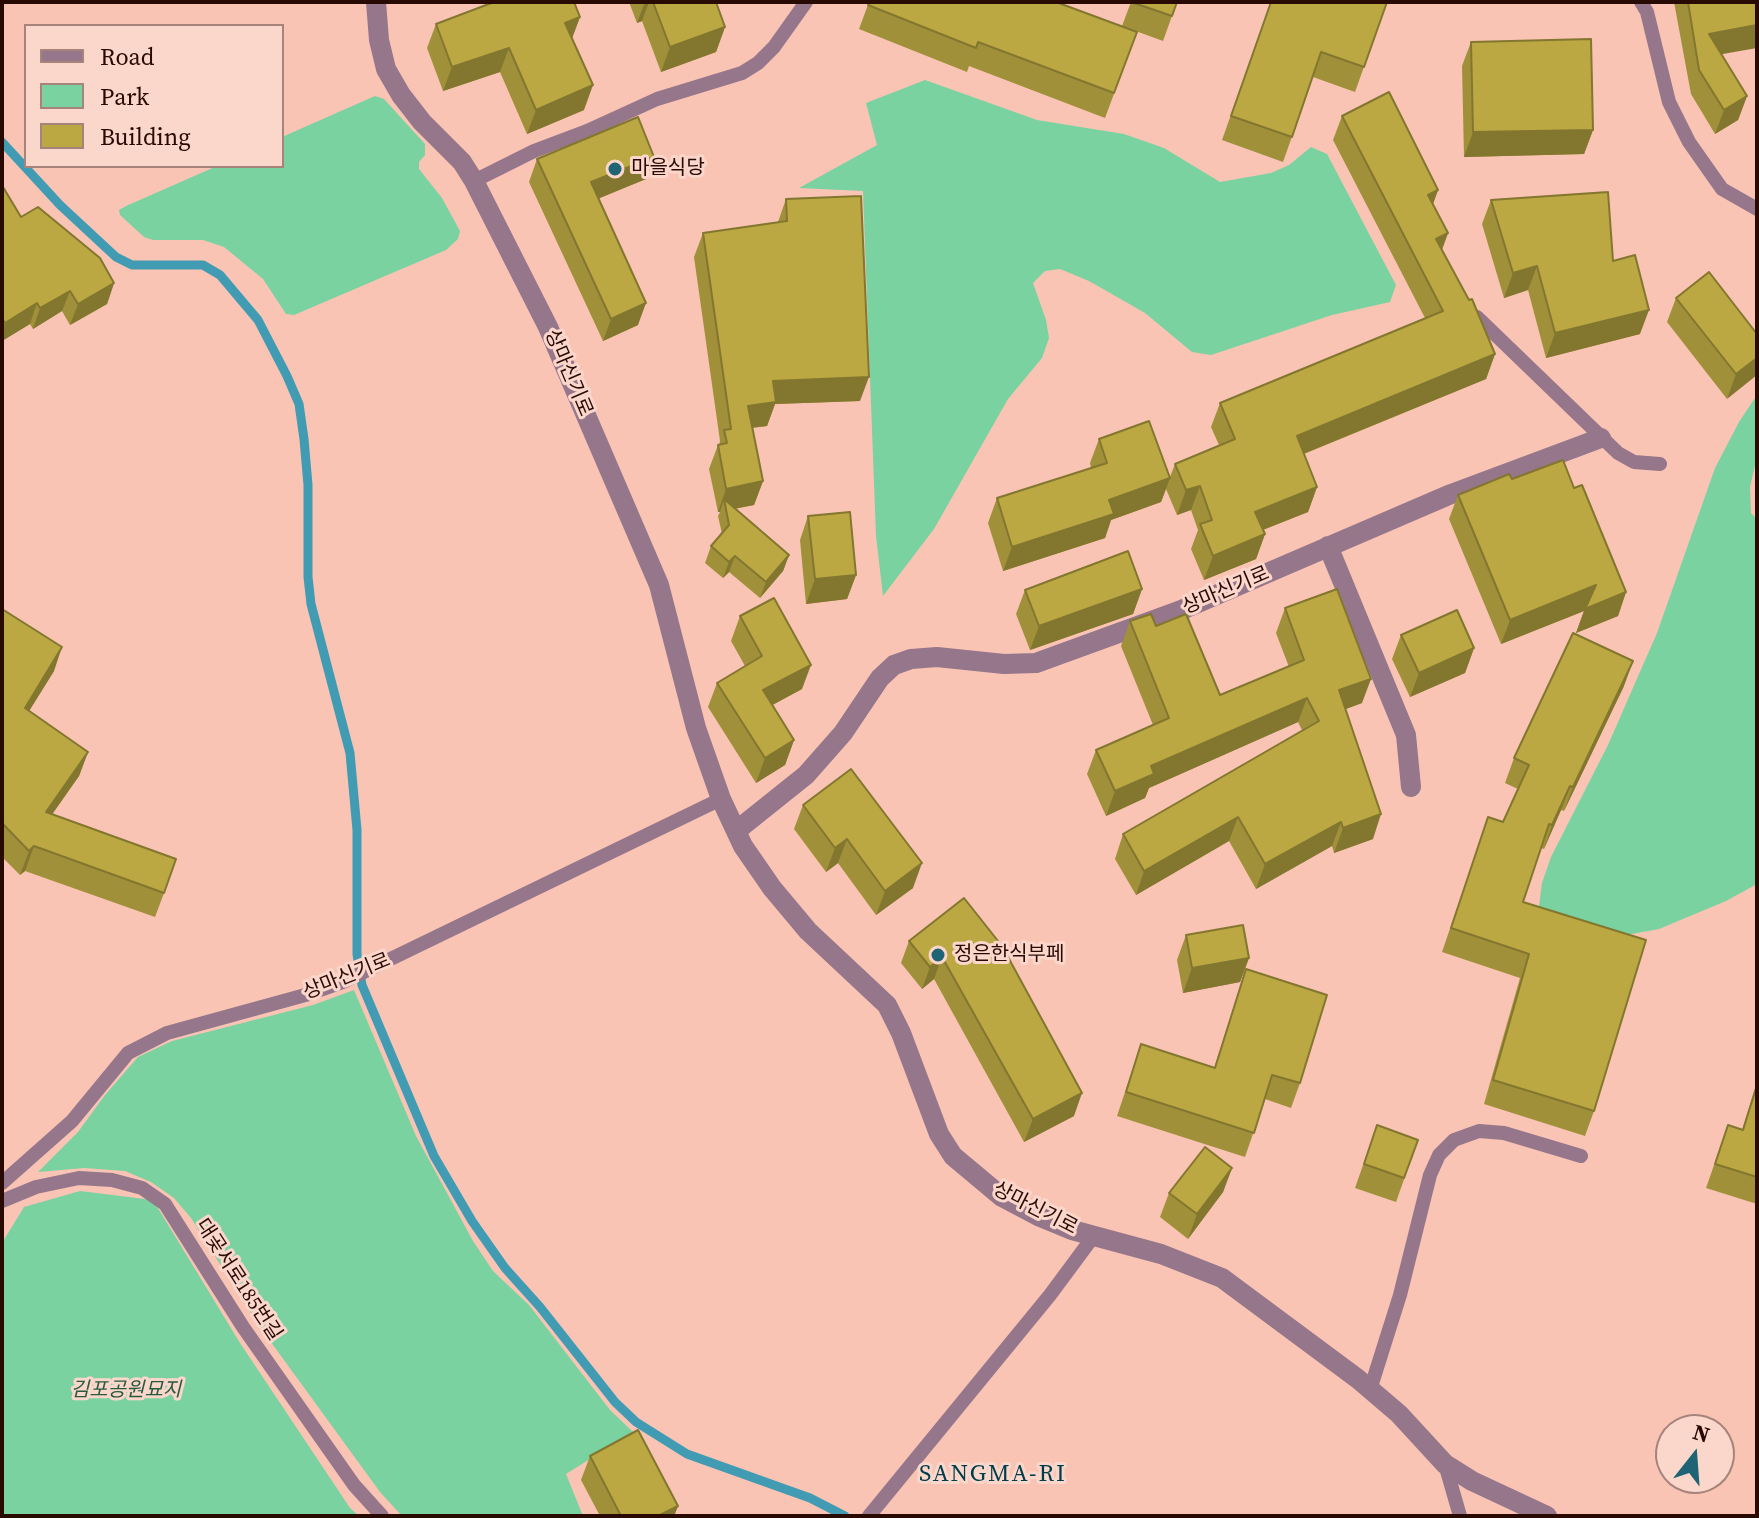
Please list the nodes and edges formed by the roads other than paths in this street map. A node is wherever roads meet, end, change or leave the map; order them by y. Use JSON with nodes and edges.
{"nodes":[{"id":1,"x":376,"y":2,"type":"edge"},
{"id":2,"x":806,"y":2,"type":"edge"},
{"id":3,"x":1641,"y":2,"type":"edge"},
{"id":4,"x":474,"y":181,"type":"junction"},
{"id":5,"x":1757,"y":209,"type":"edge"},
{"id":6,"x":1477,"y":317,"type":"edge"},
{"id":7,"x":1601,"y":438,"type":"junction"},
{"id":8,"x":1660,"y":464,"type":"dead end"},
{"id":9,"x":1328,"y":546,"type":"junction"},
{"id":10,"x":1411,"y":787,"type":"dead end"},
{"id":11,"x":721,"y":799,"type":"junction"},
{"id":12,"x":736,"y":831,"type":"junction"},
{"id":13,"x":1581,"y":1156,"type":"dead end"},
{"id":14,"x":2,"y":1183,"type":"edge"},
{"id":15,"x":2,"y":1201,"type":"edge"},
{"id":16,"x":1093,"y":1237,"type":"junction"},
{"id":17,"x":1370,"y":1390,"type":"junction"},
{"id":18,"x":1445,"y":1464,"type":"junction"},
{"id":19,"x":870,"y":1515,"type":"edge"},
{"id":20,"x":382,"y":1516,"type":"edge"},
{"id":21,"x":1460,"y":1516,"type":"edge"},
{"id":22,"x":1547,"y":1516,"type":"edge"}],
"edges":[{"from":1,"to":4,"type":"street","name":"상마신기로"},
{"from":2,"to":4,"type":"lane"},
{"from":3,"to":5,"type":"lane"},
{"from":4,"to":11,"type":"street","name":"상마신기로"},
{"from":6,"to":7,"type":"lane"},
{"from":7,"to":8,"type":"lane"},
{"from":7,"to":9,"type":"street","name":"상마신기로"},
{"from":9,"to":10,"type":"street"},
{"from":9,"to":12,"type":"street","name":"상마신기로"},
{"from":11,"to":12,"type":"street","name":"상마신기로"},
{"from":11,"to":14,"type":"lane","name":"상마신기로"},
{"from":12,"to":16,"type":"street","name":"상마신기로"},
{"from":13,"to":17,"type":"lane"},
{"from":15,"to":20,"type":"lane","name":"대곶서로185번길"},
{"from":16,"to":17,"type":"street","name":"상마신기로"},
{"from":16,"to":19,"type":"lane","name":"상마신기로"},
{"from":17,"to":18,"type":"street","name":"상마신기로"},
{"from":18,"to":21,"type":"lane","name":"상마신기로"},
{"from":18,"to":22,"type":"street","name":"상마신기로"}]}
